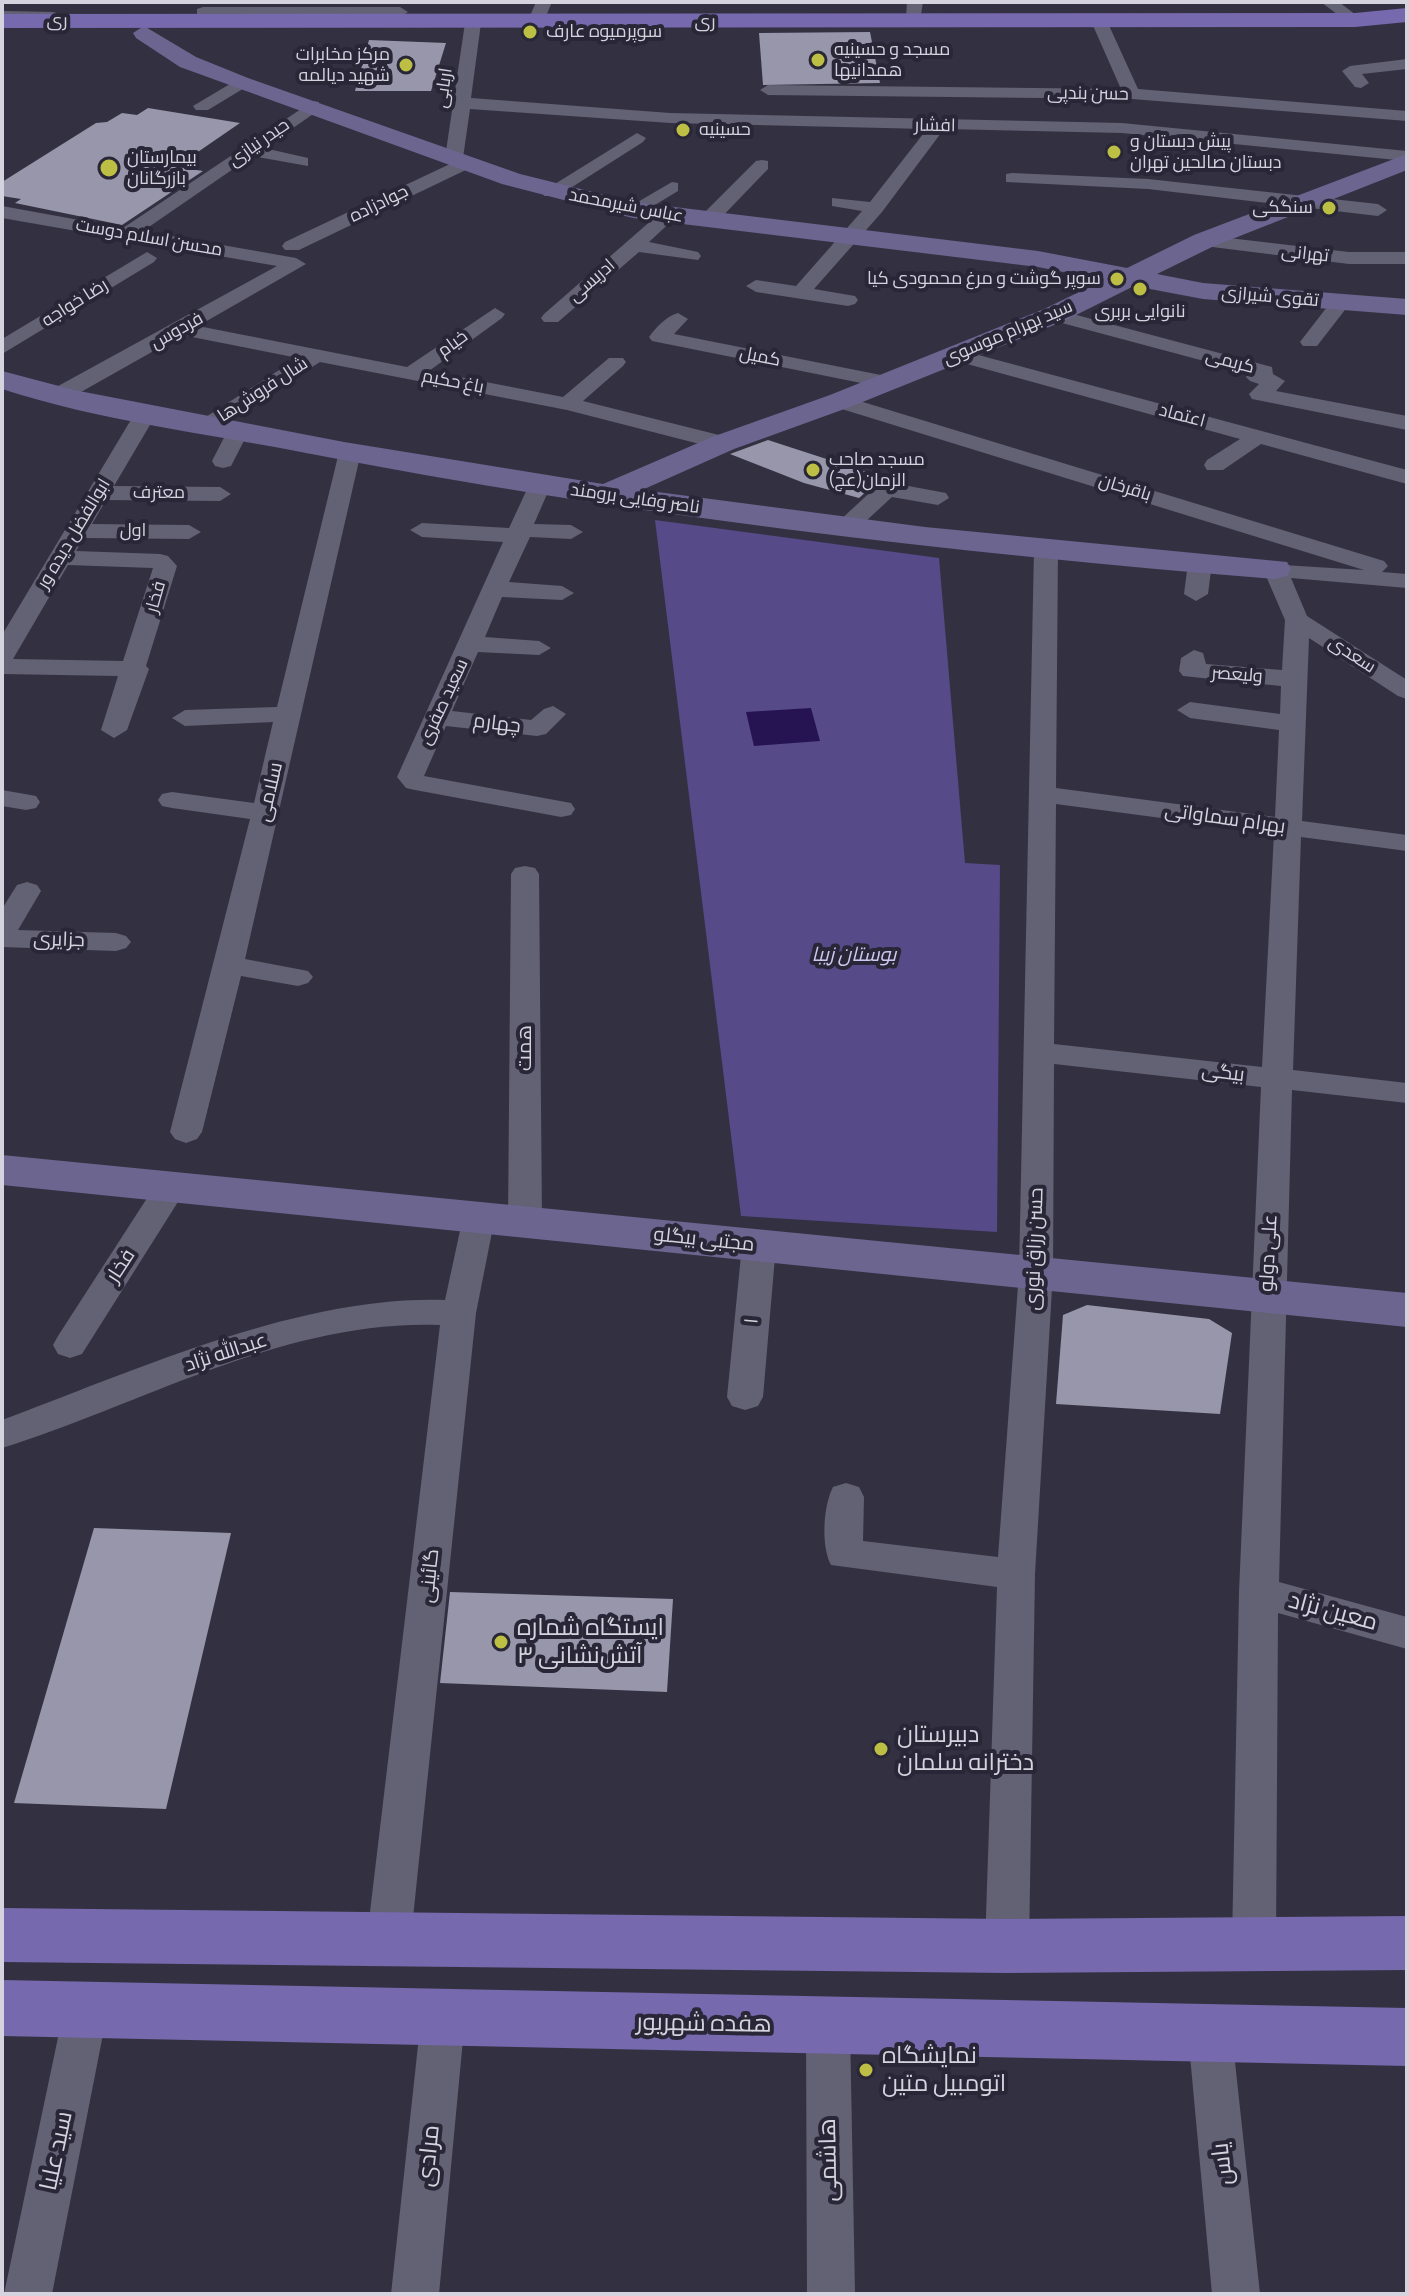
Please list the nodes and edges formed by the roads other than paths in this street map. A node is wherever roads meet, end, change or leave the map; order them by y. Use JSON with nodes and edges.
{"nodes":[{"id":1,"x":1329,"y":2,"type":"edge"},
{"id":2,"x":914,"y":10,"type":"edge"},
{"id":3,"x":2,"y":12,"type":"edge"},
{"id":4,"x":400,"y":12,"type":"dead end"},
{"id":5,"x":1407,"y":12,"type":"edge"},
{"id":6,"x":538,"y":15,"type":"edge"},
{"id":7,"x":1348,"y":15,"type":"junction"},
{"id":8,"x":2,"y":21,"type":"edge"},
{"id":9,"x":198,"y":21,"type":"junction"},
{"id":10,"x":1099,"y":21,"type":"junction"},
{"id":11,"x":454,"y":23,"type":"junction"},
{"id":12,"x":144,"y":33,"type":"junction"},
{"id":13,"x":2,"y":34,"type":"edge"},
{"id":14,"x":1399,"y":65,"type":"edge"},
{"id":15,"x":1407,"y":80,"type":"edge"},
{"id":16,"x":240,"y":83,"type":"junction"},
{"id":17,"x":1361,"y":83,"type":"dead end"},
{"id":18,"x":768,"y":90,"type":"dead end"},
{"id":19,"x":880,"y":90,"type":"junction"},
{"id":20,"x":1132,"y":94,"type":"junction"},
{"id":21,"x":462,"y":103,"type":"junction"},
{"id":22,"x":202,"y":106,"type":"dead end"},
{"id":23,"x":313,"y":106,"type":"junction"},
{"id":24,"x":1407,"y":116,"type":"edge"},
{"id":25,"x":670,"y":118,"type":"junction"},
{"id":26,"x":799,"y":123,"type":"junction"},
{"id":27,"x":876,"y":124,"type":"junction"},
{"id":28,"x":938,"y":126,"type":"junction"},
{"id":29,"x":781,"y":143,"type":"dead end"},
{"id":30,"x":249,"y":150,"type":"junction"},
{"id":31,"x":1407,"y":159,"type":"edge"},
{"id":32,"x":460,"y":160,"type":"junction"},
{"id":33,"x":302,"y":162,"type":"dead end"},
{"id":34,"x":762,"y":165,"type":"dead end"},
{"id":35,"x":1012,"y":178,"type":"dead end"},
{"id":36,"x":202,"y":182,"type":"junction"},
{"id":37,"x":672,"y":187,"type":"dead end"},
{"id":38,"x":231,"y":189,"type":"dead end"},
{"id":39,"x":551,"y":192,"type":"junction"},
{"id":40,"x":839,"y":202,"type":"dead end"},
{"id":41,"x":1298,"y":202,"type":"junction"},
{"id":42,"x":875,"y":208,"type":"junction"},
{"id":43,"x":633,"y":210,"type":"junction"},
{"id":44,"x":1378,"y":210,"type":"dead end"},
{"id":45,"x":2,"y":212,"type":"edge"},
{"id":46,"x":26,"y":216,"type":"junction"},
{"id":47,"x":668,"y":216,"type":"junction"},
{"id":48,"x":708,"y":220,"type":"junction"},
{"id":49,"x":2,"y":234,"type":"edge"},
{"id":50,"x":126,"y":234,"type":"junction"},
{"id":51,"x":852,"y":235,"type":"junction"},
{"id":52,"x":1203,"y":241,"type":"junction"},
{"id":53,"x":634,"y":245,"type":"junction"},
{"id":54,"x":294,"y":255,"type":"junction"},
{"id":55,"x":691,"y":256,"type":"dead end"},
{"id":56,"x":147,"y":258,"type":"dead end"},
{"id":57,"x":1407,"y":258,"type":"edge"},
{"id":58,"x":1135,"y":277,"type":"junction"},
{"id":59,"x":756,"y":286,"type":"dead end"},
{"id":60,"x":801,"y":292,"type":"junction"},
{"id":61,"x":848,"y":300,"type":"dead end"},
{"id":62,"x":1341,"y":302,"type":"junction"},
{"id":63,"x":1407,"y":307,"type":"edge"},
{"id":64,"x":495,"y":314,"type":"dead end"},
{"id":65,"x":1054,"y":315,"type":"junction"},
{"id":66,"x":551,"y":318,"type":"dead end"},
{"id":67,"x":678,"y":319,"type":"dead end"},
{"id":68,"x":180,"y":329,"type":"junction"},
{"id":69,"x":1310,"y":342,"type":"dead end"},
{"id":70,"x":2,"y":348,"type":"edge"},
{"id":71,"x":1201,"y":353,"type":"junction"},
{"id":72,"x":317,"y":355,"type":"junction"},
{"id":73,"x":956,"y":355,"type":"junction"},
{"id":74,"x":616,"y":362,"type":"dead end"},
{"id":75,"x":1180,"y":370,"type":"dead end"},
{"id":76,"x":411,"y":374,"type":"junction"},
{"id":77,"x":2,"y":380,"type":"edge"},
{"id":78,"x":886,"y":382,"type":"junction"},
{"id":79,"x":57,"y":396,"type":"junction"},
{"id":80,"x":840,"y":401,"type":"junction"},
{"id":81,"x":567,"y":404,"type":"junction"},
{"id":82,"x":146,"y":413,"type":"junction"},
{"id":83,"x":1407,"y":423,"type":"edge"},
{"id":84,"x":224,"y":428,"type":"junction"},
{"id":85,"x":1257,"y":437,"type":"junction"},
{"id":86,"x":723,"y":443,"type":"junction"},
{"id":87,"x":350,"y":452,"type":"junction"},
{"id":88,"x":223,"y":461,"type":"dead end"},
{"id":89,"x":1215,"y":465,"type":"dead end"},
{"id":90,"x":1407,"y":477,"type":"edge"},
{"id":91,"x":540,"y":485,"type":"junction"},
{"id":92,"x":99,"y":493,"type":"junction"},
{"id":93,"x":220,"y":494,"type":"dead end"},
{"id":94,"x":605,"y":495,"type":"junction"},
{"id":95,"x":938,"y":498,"type":"dead end"},
{"id":96,"x":845,"y":528,"type":"junction"},
{"id":97,"x":422,"y":530,"type":"dead end"},
{"id":98,"x":76,"y":531,"type":"junction"},
{"id":99,"x":189,"y":532,"type":"dead end"},
{"id":100,"x":571,"y":532,"type":"dead end"},
{"id":101,"x":520,"y":533,"type":"junction"},
{"id":102,"x":1046,"y":550,"type":"junction"},
{"id":103,"x":60,"y":558,"type":"junction"},
{"id":104,"x":1275,"y":569,"type":"junction"},
{"id":105,"x":1407,"y":581,"type":"edge"},
{"id":106,"x":497,"y":589,"type":"junction"},
{"id":107,"x":562,"y":593,"type":"dead end"},
{"id":108,"x":1297,"y":620,"type":"junction"},
{"id":109,"x":471,"y":644,"type":"junction"},
{"id":110,"x":539,"y":648,"type":"dead end"},
{"id":111,"x":2,"y":656,"type":"edge"},
{"id":112,"x":1194,"y":658,"type":"dead end"},
{"id":113,"x":2,"y":666,"type":"edge"},
{"id":114,"x":136,"y":669,"type":"junction"},
{"id":115,"x":1295,"y":679,"type":"junction"},
{"id":116,"x":1407,"y":691,"type":"edge"},
{"id":117,"x":1190,"y":710,"type":"dead end"},
{"id":118,"x":288,"y":714,"type":"junction"},
{"id":119,"x":553,"y":714,"type":"dead end"},
{"id":120,"x":436,"y":717,"type":"junction"},
{"id":121,"x":185,"y":718,"type":"dead end"},
{"id":122,"x":1293,"y":724,"type":"junction"},
{"id":123,"x":114,"y":730,"type":"dead end"},
{"id":124,"x":1043,"y":794,"type":"junction"},
{"id":125,"x":172,"y":800,"type":"dead end"},
{"id":126,"x":561,"y":809,"type":"dead end"},
{"id":127,"x":265,"y":813,"type":"junction"},
{"id":128,"x":1288,"y":827,"type":"junction"},
{"id":129,"x":1407,"y":843,"type":"edge"},
{"id":130,"x":525,"y":874,"type":"dead end"},
{"id":131,"x":27,"y":891,"type":"dead end"},
{"id":132,"x":2,"y":935,"type":"edge"},
{"id":133,"x":116,"y":942,"type":"dead end"},
{"id":134,"x":229,"y":965,"type":"junction"},
{"id":135,"x":298,"y":977,"type":"dead end"},
{"id":136,"x":1039,"y":1052,"type":"junction"},
{"id":137,"x":1277,"y":1080,"type":"junction"},
{"id":138,"x":1407,"y":1093,"type":"edge"},
{"id":139,"x":186,"y":1132,"type":"dead end"},
{"id":140,"x":2,"y":1170,"type":"edge"},
{"id":141,"x":172,"y":1186,"type":"junction"},
{"id":142,"x":479,"y":1217,"type":"junction"},
{"id":143,"x":525,"y":1222,"type":"junction"},
{"id":144,"x":759,"y":1245,"type":"junction"},
{"id":145,"x":1036,"y":1272,"type":"junction"},
{"id":146,"x":1267,"y":1296,"type":"junction"},
{"id":147,"x":1407,"y":1310,"type":"edge"},
{"id":148,"x":459,"y":1313,"type":"junction"},
{"id":149,"x":70,"y":1345,"type":"dead end"},
{"id":150,"x":745,"y":1397,"type":"dead end"},
{"id":151,"x":2,"y":1434,"type":"edge"},
{"id":152,"x":846,"y":1497,"type":"dead end"},
{"id":153,"x":1016,"y":1574,"type":"junction"},
{"id":154,"x":1258,"y":1592,"type":"junction"},
{"id":155,"x":1407,"y":1633,"type":"edge"},
{"id":156,"x":2,"y":1935,"type":"edge"},
{"id":157,"x":389,"y":1937,"type":"junction"},
{"id":158,"x":1254,"y":1943,"type":"junction"},
{"id":159,"x":1407,"y":1943,"type":"edge"},
{"id":160,"x":1007,"y":1946,"type":"junction"},
{"id":161,"x":2,"y":2008,"type":"edge"},
{"id":162,"x":86,"y":2009,"type":"junction"},
{"id":163,"x":443,"y":2018,"type":"junction"},
{"id":164,"x":828,"y":2027,"type":"junction"},
{"id":165,"x":1210,"y":2034,"type":"junction"},
{"id":166,"x":1407,"y":2037,"type":"edge"},
{"id":167,"x":28,"y":2294,"type":"edge"},
{"id":168,"x":415,"y":2294,"type":"edge"},
{"id":169,"x":831,"y":2294,"type":"edge"},
{"id":170,"x":1236,"y":2294,"type":"edge"}],
"edges":[{"from":1,"to":7,"type":"street"},
{"from":2,"to":6,"type":"lane"},
{"from":2,"to":7,"type":"lane"},
{"from":3,"to":9,"type":"main road"},
{"from":4,"to":9,"type":"street"},
{"from":5,"to":7,"type":"lane"},
{"from":5,"to":10,"type":"main road","name":"ری"},
{"from":6,"to":9,"type":"lane"},
{"from":6,"to":10,"type":"main road","name":"ری"},
{"from":6,"to":11,"type":"main road","name":"ری"},
{"from":8,"to":11,"type":"main road","name":"ری"},
{"from":9,"to":11,"type":"main road"},
{"from":9,"to":12,"type":"main road"},
{"from":10,"to":20,"type":"street"},
{"from":11,"to":21,"type":"street","name":"اربابی"},
{"from":12,"to":13,"type":"main road"},
{"from":12,"to":16,"type":"street","name":"عباس شیرمحمد"},
{"from":14,"to":15,"type":"street"},
{"from":14,"to":17,"type":"street"},
{"from":16,"to":22,"type":"street"},
{"from":16,"to":23,"type":"street","name":"عباس شیرمحمد"},
{"from":18,"to":19,"type":"street","name":"حسن بندپی"},
{"from":19,"to":20,"type":"street","name":"حسن بندپی"},
{"from":19,"to":27,"type":"street"},
{"from":20,"to":24,"type":"street","name":"حسن بندپی"},
{"from":21,"to":25,"type":"street","name":"افشار"},
{"from":21,"to":32,"type":"street","name":"اربابی"},
{"from":23,"to":30,"type":"street","name":"حیدر نیازی"},
{"from":23,"to":32,"type":"street","name":"عباس شیرمحمد"},
{"from":25,"to":26,"type":"street","name":"افشار"},
{"from":25,"to":39,"type":"street"},
{"from":26,"to":27,"type":"street","name":"افشار"},
{"from":26,"to":29,"type":"street"},
{"from":27,"to":28,"type":"street","name":"افشار"},
{"from":28,"to":31,"type":"street","name":"افشار"},
{"from":28,"to":42,"type":"street"},
{"from":30,"to":33,"type":"street"},
{"from":30,"to":36,"type":"street","name":"حیدر نیازی"},
{"from":31,"to":41,"type":"street","name":"سید بهرام موسوی"},
{"from":32,"to":39,"type":"street","name":"عباس شیرمحمد"},
{"from":32,"to":54,"type":"street","name":"جوادزاده"},
{"from":34,"to":48,"type":"street"},
{"from":35,"to":41,"type":"street"},
{"from":36,"to":38,"type":"street"},
{"from":36,"to":50,"type":"street","name":"حیدر نیازی"},
{"from":37,"to":43,"type":"street"},
{"from":39,"to":43,"type":"street","name":"عباس شیرمحمد"},
{"from":40,"to":42,"type":"street"},
{"from":41,"to":44,"type":"street"},
{"from":41,"to":52,"type":"street","name":"سید بهرام موسوی"},
{"from":42,"to":51,"type":"street"},
{"from":43,"to":47,"type":"street","name":"عباس شیرمحمد"},
{"from":45,"to":46,"type":"street","name":"محسن اسلام دوست"},
{"from":46,"to":49,"type":"street"},
{"from":46,"to":50,"type":"street","name":"محسن اسلام دوست"},
{"from":47,"to":48,"type":"street","name":"عباس شیرمحمد"},
{"from":47,"to":53,"type":"street","name":"ادریسی"},
{"from":48,"to":51,"type":"street","name":"عباس شیرمحمد"},
{"from":50,"to":54,"type":"street","name":"محسن اسلام دوست"},
{"from":51,"to":58,"type":"street","name":"عباس شیرمحمد"},
{"from":51,"to":60,"type":"street"},
{"from":52,"to":57,"type":"street","name":"تهرانی"},
{"from":52,"to":58,"type":"street","name":"سید بهرام موسوی"},
{"from":53,"to":55,"type":"street","name":"ادریسی"},
{"from":53,"to":66,"type":"street","name":"ادریسی"},
{"from":54,"to":68,"type":"street","name":"فردوس"},
{"from":56,"to":70,"type":"street","name":"رضا خواجه"},
{"from":58,"to":62,"type":"street","name":"تقوی شیرازی"},
{"from":58,"to":65,"type":"street","name":"سید بهرام موسوی"},
{"from":59,"to":60,"type":"street"},
{"from":60,"to":61,"type":"street"},
{"from":62,"to":63,"type":"street","name":"تقوی شیرازی"},
{"from":62,"to":69,"type":"street"},
{"from":64,"to":76,"type":"street","name":"خیام"},
{"from":65,"to":71,"type":"street","name":"کریمی"},
{"from":65,"to":73,"type":"street","name":"سید بهرام موسوی"},
{"from":67,"to":78,"type":"street","name":"کمیل"},
{"from":68,"to":72,"type":"street","name":"باغ حکیم"},
{"from":68,"to":79,"type":"street","name":"فردوس"},
{"from":71,"to":75,"type":"street"},
{"from":71,"to":83,"type":"street","name":"کریمی"},
{"from":72,"to":76,"type":"street","name":"باغ حکیم"},
{"from":72,"to":84,"type":"street","name":"شال فروش‌ها"},
{"from":73,"to":78,"type":"street","name":"سید بهرام موسوی"},
{"from":73,"to":85,"type":"street","name":"اعتماد"},
{"from":74,"to":81,"type":"street"},
{"from":76,"to":81,"type":"street","name":"باغ حکیم"},
{"from":77,"to":79,"type":"street","name":"ناصر وفایی برومند"},
{"from":78,"to":80,"type":"street","name":"سید بهرام موسوی"},
{"from":79,"to":82,"type":"street","name":"ناصر وفایی برومند"},
{"from":80,"to":86,"type":"street","name":"سید بهرام موسوی"},
{"from":80,"to":105,"type":"street","name":"باقرخان"},
{"from":81,"to":86,"type":"street","name":"باغ حکیم"},
{"from":82,"to":84,"type":"street","name":"ناصر وفایی برومند"},
{"from":82,"to":92,"type":"street","name":"ابوالفضل دیده ور"},
{"from":84,"to":87,"type":"street","name":"ناصر وفایی برومند"},
{"from":84,"to":88,"type":"street"},
{"from":85,"to":89,"type":"street"},
{"from":85,"to":90,"type":"street","name":"اعتماد"},
{"from":86,"to":94,"type":"street","name":"سید بهرام موسوی"},
{"from":87,"to":91,"type":"street","name":"ناصر وفایی برومند"},
{"from":87,"to":118,"type":"street","name":"سلامی"},
{"from":91,"to":94,"type":"street","name":"ناصر وفایی برومند"},
{"from":91,"to":101,"type":"street","name":"سعید صفری"},
{"from":92,"to":93,"type":"street","name":"معترف"},
{"from":92,"to":98,"type":"street","name":"ابوالفضل دیده ور"},
{"from":94,"to":96,"type":"street","name":"ناصر وفایی برومند"},
{"from":95,"to":96,"type":"street"},
{"from":96,"to":102,"type":"street","name":"ناصر وفایی برومند"},
{"from":97,"to":101,"type":"street"},
{"from":98,"to":99,"type":"street","name":"اول"},
{"from":98,"to":103,"type":"street","name":"ابوالفضل دیده ور"},
{"from":100,"to":101,"type":"street"},
{"from":101,"to":106,"type":"street","name":"سعید صفری"},
{"from":102,"to":104,"type":"street","name":"ناصر وفایی برومند"},
{"from":102,"to":124,"type":"street","name":"حسن رزاق نوری"},
{"from":103,"to":111,"type":"street","name":"ابوالفضل دیده ور"},
{"from":103,"to":114,"type":"street","name":"فخار"},
{"from":104,"to":105,"type":"street"},
{"from":104,"to":108,"type":"street","name":"علی دولو"},
{"from":106,"to":107,"type":"street"},
{"from":106,"to":109,"type":"street","name":"سعید صفری"},
{"from":108,"to":115,"type":"street","name":"علی دولو"},
{"from":108,"to":116,"type":"street","name":"سعدی"},
{"from":109,"to":110,"type":"street"},
{"from":109,"to":120,"type":"street","name":"سعید صفری"},
{"from":112,"to":115,"type":"street","name":"ولیعصر"},
{"from":113,"to":114,"type":"street"},
{"from":114,"to":123,"type":"street","name":"فخار"},
{"from":115,"to":122,"type":"street","name":"علی دولو"},
{"from":117,"to":122,"type":"street"},
{"from":118,"to":121,"type":"street"},
{"from":118,"to":127,"type":"street","name":"سلامی"},
{"from":119,"to":120,"type":"street","name":"چهارم"},
{"from":120,"to":126,"type":"street","name":"سعید صفری"},
{"from":122,"to":128,"type":"street","name":"علی دولو"},
{"from":124,"to":128,"type":"street","name":"بهرام سماواتی"},
{"from":124,"to":136,"type":"street","name":"حسن رزاق نوری"},
{"from":125,"to":127,"type":"street"},
{"from":127,"to":134,"type":"street","name":"سلامی"},
{"from":128,"to":129,"type":"street","name":"بهرام سماواتی"},
{"from":128,"to":137,"type":"street","name":"علی دولو"},
{"from":130,"to":143,"type":"street","name":"همت"},
{"from":131,"to":132,"type":"street"},
{"from":132,"to":133,"type":"street","name":"جزایری"},
{"from":134,"to":135,"type":"street"},
{"from":134,"to":139,"type":"street","name":"سلامی"},
{"from":136,"to":137,"type":"street","name":"بیگی"},
{"from":136,"to":145,"type":"street","name":"حسن رزاق نوری"},
{"from":137,"to":138,"type":"street","name":"بیگی"},
{"from":137,"to":146,"type":"street","name":"علی دولو"},
{"from":140,"to":141,"type":"street","name":"مجتبی بیگلو"},
{"from":141,"to":142,"type":"street","name":"مجتبی بیگلو"},
{"from":141,"to":149,"type":"street","name":"فخار"},
{"from":142,"to":143,"type":"street","name":"مجتبی بیگلو"},
{"from":142,"to":148,"type":"street","name":"گائینی"},
{"from":143,"to":144,"type":"street","name":"مجتبی بیگلو"},
{"from":144,"to":145,"type":"street","name":"مجتبی بیگلو"},
{"from":144,"to":150,"type":"street","name":"۱"},
{"from":145,"to":146,"type":"street","name":"مجتبی بیگلو"},
{"from":145,"to":153,"type":"street","name":"حسن رزاق نوری"},
{"from":146,"to":147,"type":"street","name":"مجتبی بیگلو"},
{"from":146,"to":154,"type":"street","name":"علی دولو"},
{"from":148,"to":151,"type":"street","name":"عبدالله نژاد"},
{"from":148,"to":157,"type":"street","name":"گائینی"},
{"from":152,"to":153,"type":"street"},
{"from":153,"to":160,"type":"street","name":"حسن رزاق نوری"},
{"from":154,"to":155,"type":"street","name":"معین نژاد"},
{"from":154,"to":158,"type":"street","name":"علی دولو"},
{"from":156,"to":157,"type":"main road"},
{"from":157,"to":160,"type":"main road"},
{"from":158,"to":159,"type":"main road"},
{"from":158,"to":160,"type":"main road"},
{"from":161,"to":162,"type":"main road","name":"هفده شهریور"},
{"from":162,"to":163,"type":"main road","name":"هفده شهریور"},
{"from":162,"to":167,"type":"street","name":"سید علیا"},
{"from":163,"to":164,"type":"main road","name":"هفده شهریور"},
{"from":163,"to":168,"type":"street","name":"مرادی"},
{"from":164,"to":165,"type":"main road","name":"هفده شهریور"},
{"from":164,"to":169,"type":"street","name":"هاشمی"},
{"from":165,"to":166,"type":"main road","name":"هفده شهریور"},
{"from":165,"to":170,"type":"street","name":"یاس"}]}
